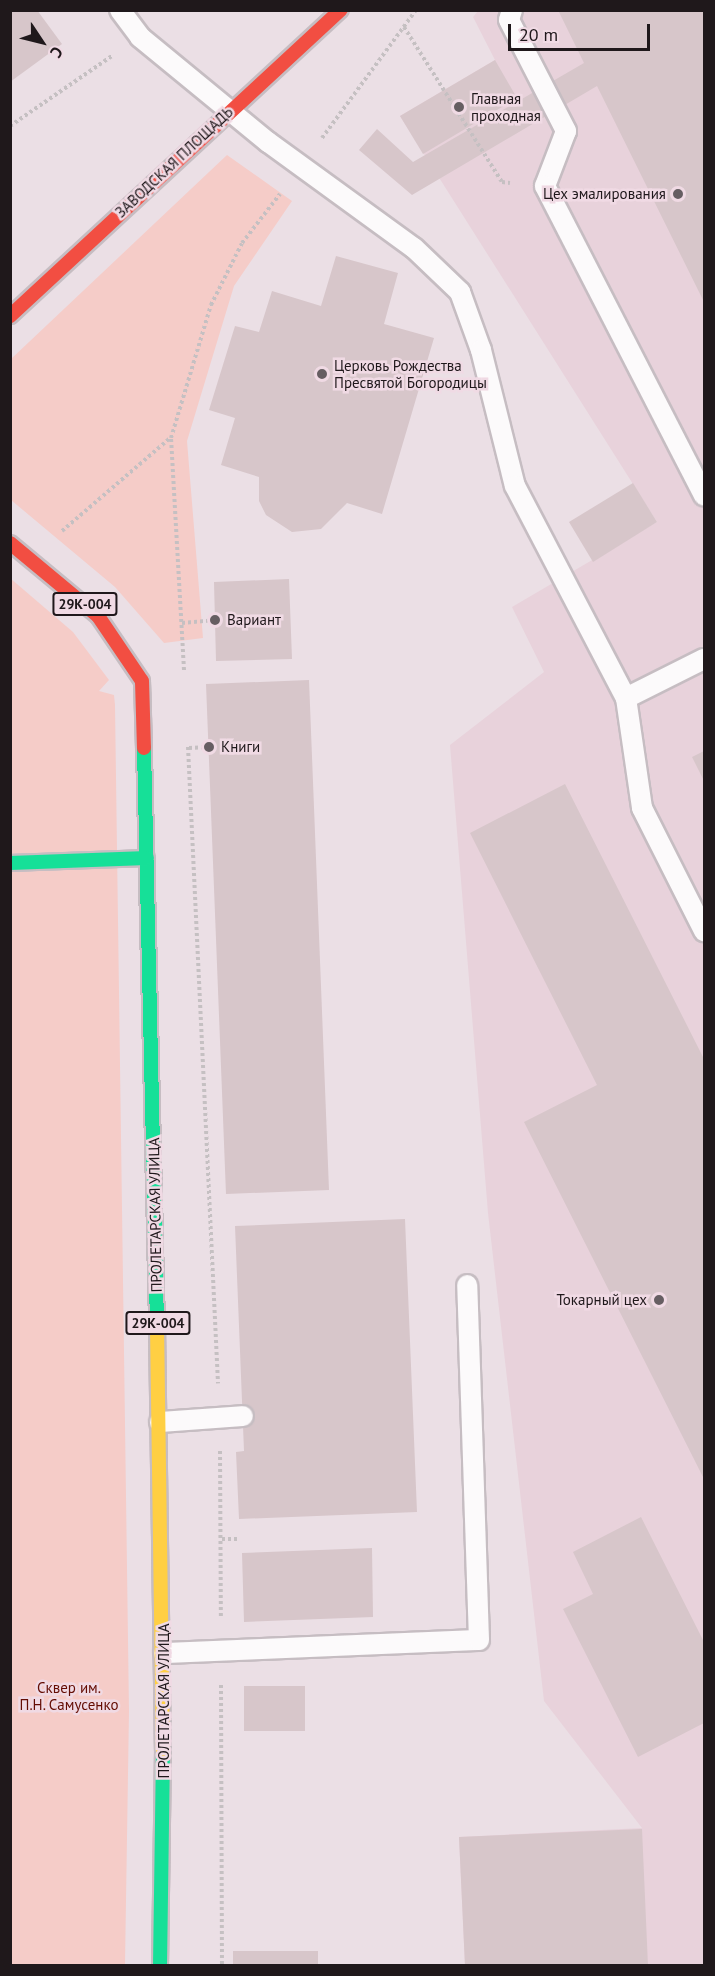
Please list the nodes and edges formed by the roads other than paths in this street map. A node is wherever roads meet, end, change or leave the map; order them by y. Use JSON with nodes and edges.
{"nodes":[{"id":1,"x":120,"y":10,"type":"edge"},
{"id":2,"x":340,"y":10,"type":"edge"},
{"id":3,"x":512,"y":10,"type":"edge"},
{"id":4,"x":228,"y":111,"type":"junction"},
{"id":5,"x":10,"y":316,"type":"edge"},
{"id":6,"x":705,"y":496,"type":"edge"},
{"id":7,"x":10,"y":543,"type":"edge"},
{"id":8,"x":705,"y":658,"type":"edge"},
{"id":9,"x":626,"y":698,"type":"junction"},
{"id":10,"x":147,"y":858,"type":"junction"},
{"id":11,"x":10,"y":863,"type":"edge"},
{"id":12,"x":705,"y":931,"type":"edge"},
{"id":13,"x":467,"y":1285,"type":"dead end"},
{"id":14,"x":243,"y":1416,"type":"dead end"},
{"id":15,"x":160,"y":1422,"type":"junction"},
{"id":16,"x":164,"y":1653,"type":"junction"},
{"id":17,"x":160,"y":1965,"type":"edge"}],
"edges":[{"from":1,"to":4,"type":"lane"},
{"from":2,"to":4,"type":"main road","name":"ЗАВОДСКАЯ ПЛОЩАДЬ"},
{"from":3,"to":6,"type":"lane"},
{"from":4,"to":5,"type":"main road","name":"ЗАВОДСКАЯ ПЛОЩАДЬ"},
{"from":4,"to":9,"type":"lane"},
{"from":7,"to":10,"type":"main road","name":"ПРОЛЕТАРСКАЯ УЛИЦА","number":"29К-004"},
{"from":8,"to":9,"type":"lane"},
{"from":9,"to":12,"type":"lane"},
{"from":10,"to":11,"type":"main road"},
{"from":10,"to":15,"type":"main road","name":"ПРОЛЕТАРСКАЯ УЛИЦА","number":"29К-004"},
{"from":13,"to":16,"type":"lane"},
{"from":14,"to":15,"type":"lane"},
{"from":15,"to":16,"type":"main road","name":"ПРОЛЕТАРСКАЯ УЛИЦА","number":"29К-004"},
{"from":16,"to":17,"type":"main road","name":"ПРОЛЕТАРСКАЯ УЛИЦА","number":"29К-004"}]}
